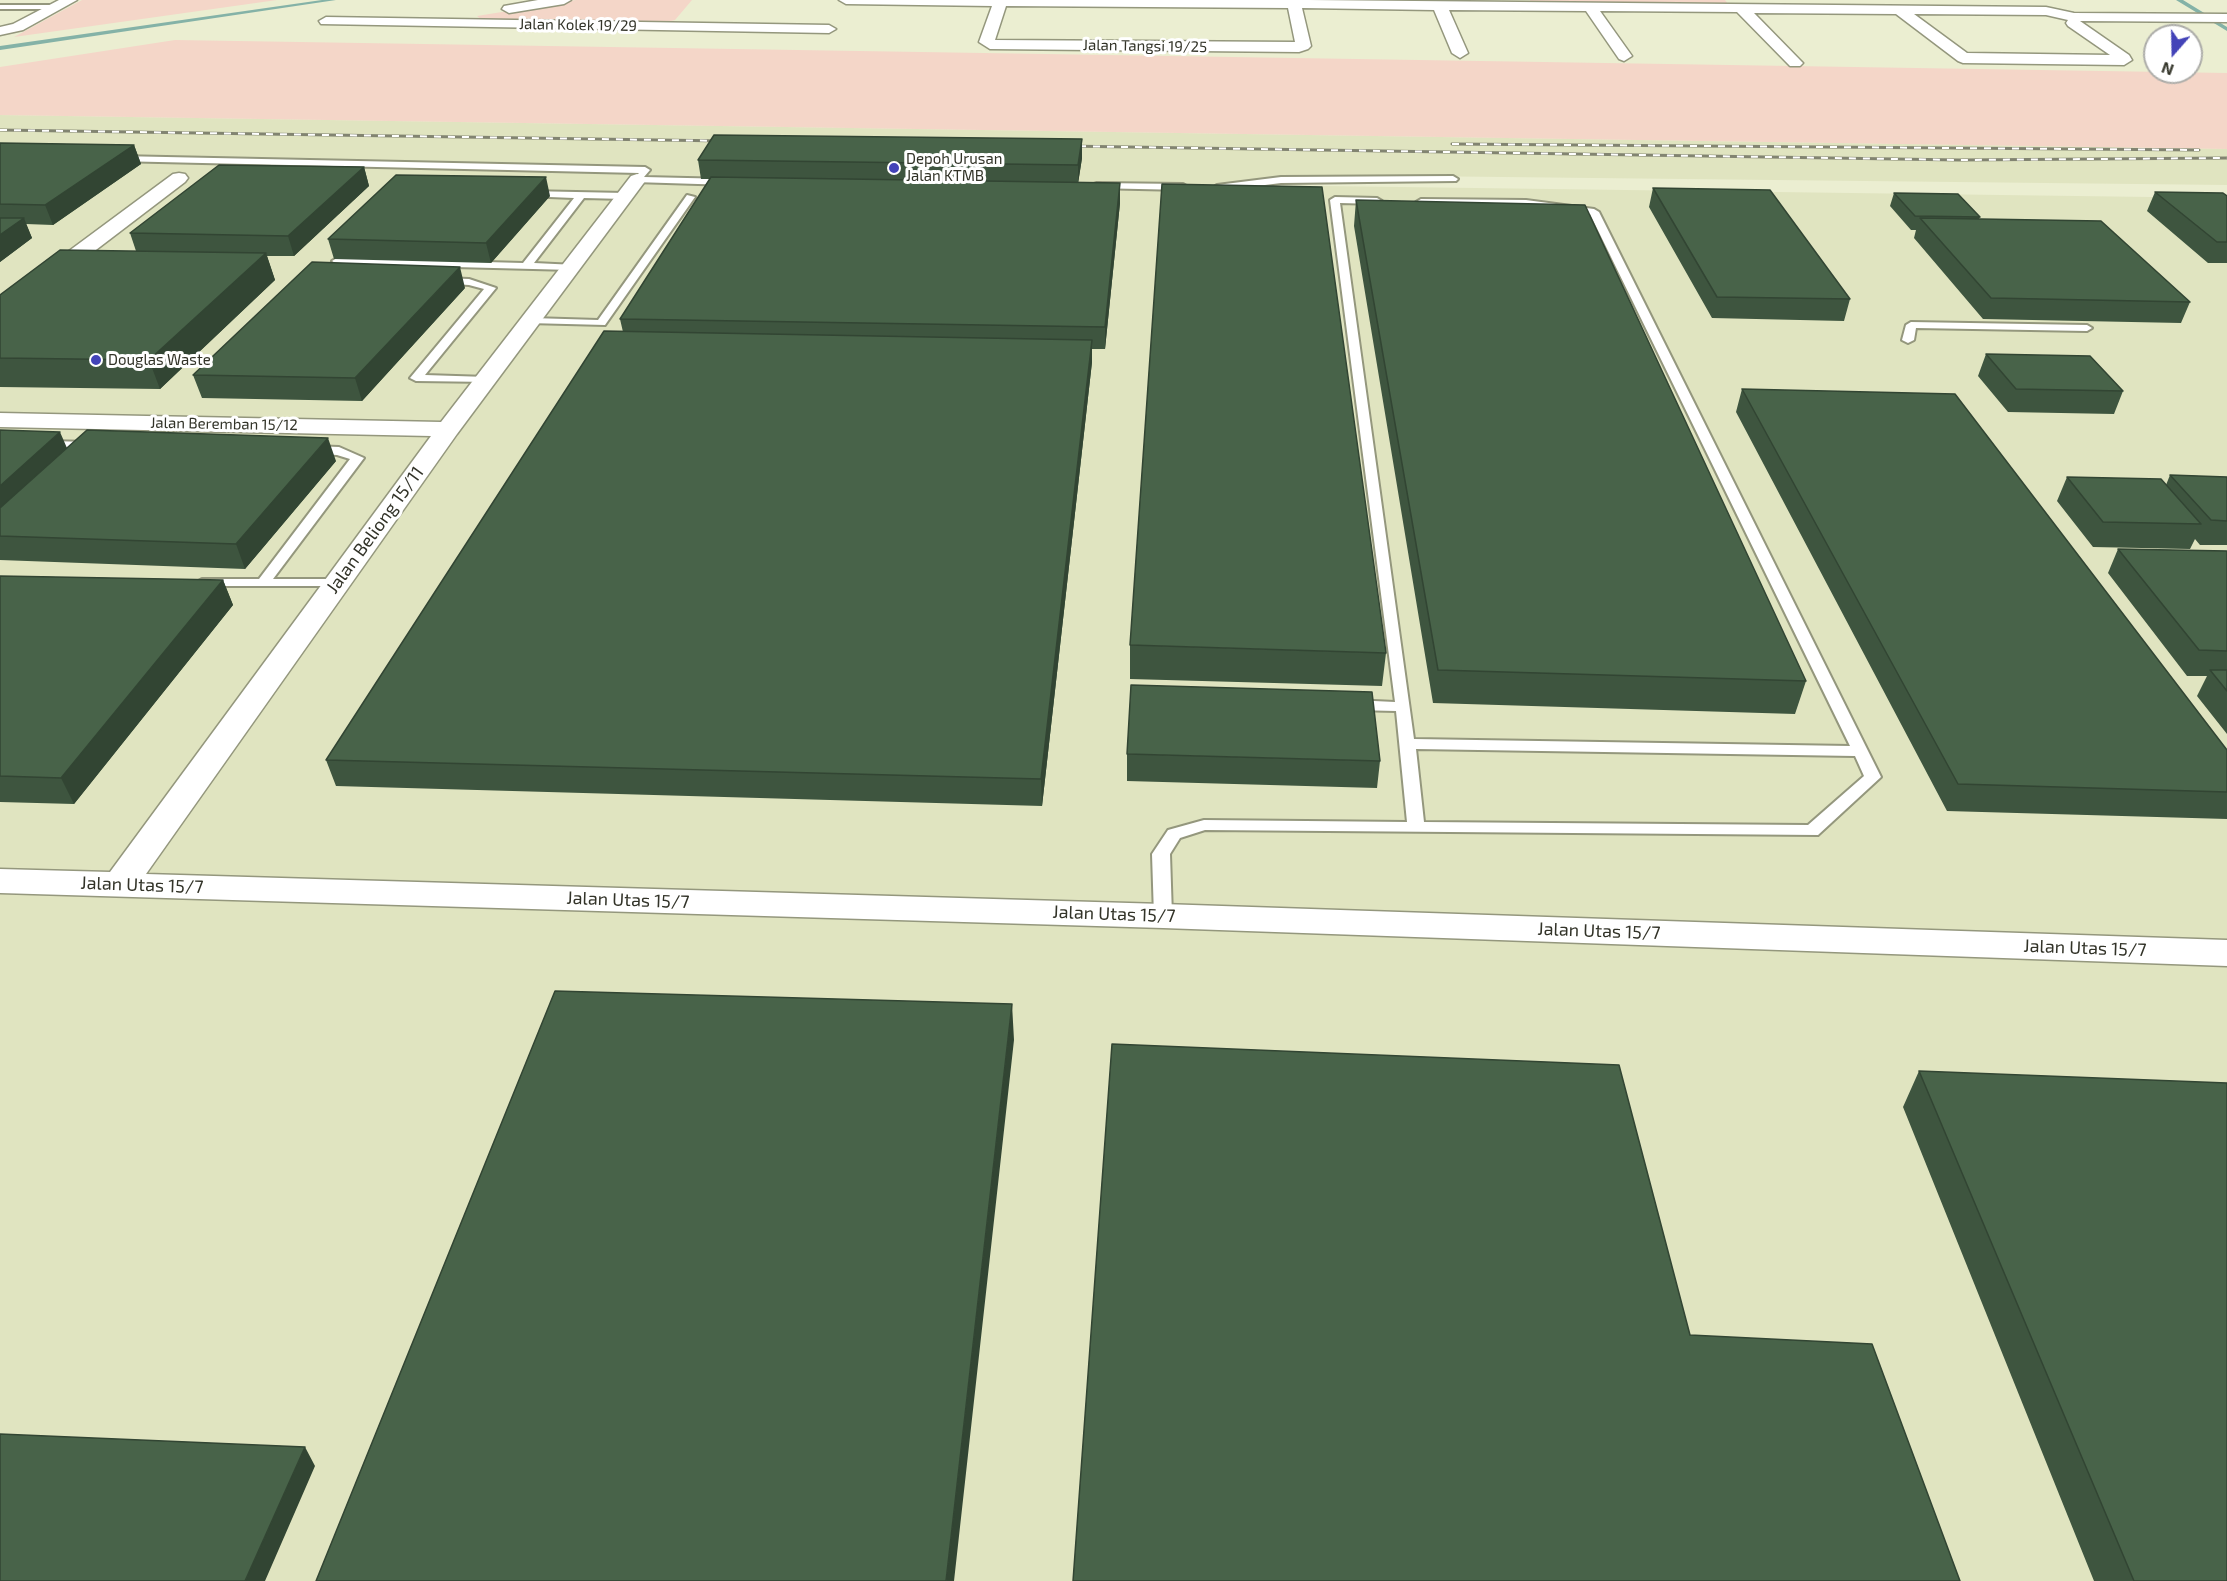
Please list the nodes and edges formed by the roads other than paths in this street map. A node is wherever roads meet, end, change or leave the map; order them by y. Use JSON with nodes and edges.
{"nodes":[{"id":1,"x":29,"y":0,"type":"edge"},
{"id":2,"x":70,"y":0,"type":"edge"},
{"id":3,"x":564,"y":0,"type":"edge"},
{"id":4,"x":2032,"y":0,"type":"edge"},
{"id":5,"x":1121,"y":1,"type":"edge"},
{"id":6,"x":1000,"y":2,"type":"junction"},
{"id":7,"x":1508,"y":3,"type":"edge"},
{"id":8,"x":1294,"y":4,"type":"junction"},
{"id":9,"x":2227,"y":4,"type":"edge"},
{"id":10,"x":1440,"y":6,"type":"junction"},
{"id":11,"x":1749,"y":6,"type":"edge"},
{"id":12,"x":0,"y":7,"type":"edge"},
{"id":13,"x":15,"y":7,"type":"junction"},
{"id":14,"x":56,"y":7,"type":"junction"},
{"id":15,"x":1591,"y":8,"type":"junction"},
{"id":16,"x":693,"y":9,"type":"dead end"},
{"id":17,"x":1901,"y":11,"type":"junction"},
{"id":18,"x":2046,"y":11,"type":"junction"},
{"id":19,"x":839,"y":12,"type":"edge"},
{"id":20,"x":0,"y":15,"type":"edge"},
{"id":21,"x":2225,"y":17,"type":"edge"},
{"id":22,"x":326,"y":21,"type":"dead end"},
{"id":23,"x":422,"y":23,"type":"junction"},
{"id":24,"x":2073,"y":23,"type":"dead end"},
{"id":25,"x":678,"y":27,"type":"junction"},
{"id":26,"x":0,"y":31,"type":"edge"},
{"id":27,"x":819,"y":46,"type":"dead end"},
{"id":28,"x":1460,"y":53,"type":"dead end"},
{"id":29,"x":1624,"y":56,"type":"dead end"},
{"id":30,"x":1795,"y":63,"type":"dead end"},
{"id":31,"x":107,"y":159,"type":"edge"},
{"id":32,"x":179,"y":178,"type":"dead end"},
{"id":33,"x":1453,"y":179,"type":"dead end"},
{"id":34,"x":745,"y":182,"type":"edge"},
{"id":35,"x":1092,"y":186,"type":"edge"},
{"id":36,"x":632,"y":188,"type":"junction"},
{"id":37,"x":1199,"y":188,"type":"edge"},
{"id":38,"x":1211,"y":188,"type":"edge"},
{"id":39,"x":512,"y":193,"type":"edge"},
{"id":40,"x":580,"y":195,"type":"junction"},
{"id":41,"x":690,"y":197,"type":"dead end"},
{"id":42,"x":337,"y":261,"type":"edge"},
{"id":43,"x":526,"y":266,"type":"junction"},
{"id":44,"x":572,"y":267,"type":"junction"},
{"id":45,"x":433,"y":281,"type":"edge"},
{"id":46,"x":0,"y":312,"type":"edge"},
{"id":47,"x":532,"y":321,"type":"junction"},
{"id":48,"x":2087,"y":328,"type":"edge"},
{"id":49,"x":1908,"y":340,"type":"dead end"},
{"id":50,"x":487,"y":380,"type":"junction"},
{"id":51,"x":0,"y":420,"type":"edge"},
{"id":52,"x":448,"y":429,"type":"junction"},
{"id":53,"x":0,"y":444,"type":"edge"},
{"id":54,"x":292,"y":450,"type":"edge"},
{"id":55,"x":75,"y":461,"type":"edge"},
{"id":56,"x":191,"y":582,"type":"edge"},
{"id":57,"x":263,"y":583,"type":"junction"},
{"id":58,"x":336,"y":583,"type":"junction"},
{"id":59,"x":1333,"y":704,"type":"edge"},
{"id":60,"x":1403,"y":707,"type":"junction"},
{"id":61,"x":1407,"y":744,"type":"junction"},
{"id":62,"x":1859,"y":751,"type":"junction"},
{"id":63,"x":1416,"y":827,"type":"junction"},
{"id":64,"x":0,"y":881,"type":"edge"},
{"id":65,"x":119,"y":885,"type":"junction"},
{"id":66,"x":1163,"y":916,"type":"junction"},
{"id":67,"x":2227,"y":953,"type":"edge"}],
"edges":[{"from":1,"to":13,"type":"lane"},
{"from":2,"to":14,"type":"street"},
{"from":3,"to":23,"type":"street"},
{"from":4,"to":18,"type":"street"},
{"from":5,"to":6,"type":"street","name":"Jalan Kolek 19/29"},
{"from":5,"to":8,"type":"street","name":"Jalan Kolek 19/29"},
{"from":6,"to":8,"type":"street","name":"Jalan Tangsi 19/25"},
{"from":6,"to":19,"type":"street","name":"Jalan Kolek 19/29"},
{"from":7,"to":10,"type":"street","name":"Jalan Kolek 19/29"},
{"from":7,"to":15,"type":"street","name":"Jalan Kolek 19/29"},
{"from":8,"to":10,"type":"street","name":"Jalan Kolek 19/29"},
{"from":9,"to":21,"type":"street"},
{"from":10,"to":28,"type":"street"},
{"from":11,"to":15,"type":"street","name":"Jalan Kolek 19/29"},
{"from":11,"to":17,"type":"street","name":"Jalan Kolek 19/29"},
{"from":11,"to":30,"type":"street"},
{"from":12,"to":13,"type":"lane"},
{"from":13,"to":14,"type":"lane"},
{"from":13,"to":20,"type":"lane"},
{"from":14,"to":26,"type":"street"},
{"from":15,"to":29,"type":"street"},
{"from":16,"to":25,"type":"street"},
{"from":17,"to":18,"type":"street","name":"Jalan Kolek 19/29"},
{"from":17,"to":24,"type":"street"},
{"from":18,"to":21,"type":"street","name":"Jalan Kolek 19/29"},
{"from":19,"to":25,"type":"street","name":"Jalan Kolek 19/29"},
{"from":19,"to":27,"type":"street"},
{"from":22,"to":23,"type":"street","name":"Jalan Kolek 19/29"},
{"from":23,"to":25,"type":"street","name":"Jalan Kolek 19/29"},
{"from":31,"to":36,"type":"lane"},
{"from":32,"to":46,"type":"street"},
{"from":33,"to":38,"type":"lane"},
{"from":34,"to":36,"type":"lane"},
{"from":35,"to":37,"type":"lane"},
{"from":36,"to":40,"type":"lane"},
{"from":36,"to":44,"type":"street","name":"Jalan Beliong 15/11"},
{"from":39,"to":40,"type":"lane"},
{"from":40,"to":43,"type":"lane"},
{"from":41,"to":47,"type":"lane"},
{"from":42,"to":43,"type":"lane"},
{"from":43,"to":44,"type":"lane"},
{"from":44,"to":47,"type":"street","name":"Jalan Beliong 15/11"},
{"from":45,"to":50,"type":"lane"},
{"from":47,"to":50,"type":"street","name":"Jalan Beliong 15/11"},
{"from":48,"to":49,"type":"lane"},
{"from":50,"to":52,"type":"street","name":"Jalan Beliong 15/11"},
{"from":51,"to":52,"type":"street","name":"Jalan Beremban 15/12"},
{"from":52,"to":58,"type":"street","name":"Jalan Beliong 15/11"},
{"from":53,"to":55,"type":"lane"},
{"from":54,"to":57,"type":"lane"},
{"from":56,"to":57,"type":"lane"},
{"from":57,"to":58,"type":"lane"},
{"from":58,"to":65,"type":"street","name":"Jalan Beliong 15/11"},
{"from":59,"to":60,"type":"lane"},
{"from":60,"to":61,"type":"lane"},
{"from":60,"to":62,"type":"lane"},
{"from":61,"to":62,"type":"lane"},
{"from":61,"to":63,"type":"lane"},
{"from":62,"to":63,"type":"lane"},
{"from":63,"to":66,"type":"lane"},
{"from":64,"to":65,"type":"street","name":"Jalan Utas 15/7"},
{"from":65,"to":66,"type":"street","name":"Jalan Utas 15/7"},
{"from":66,"to":67,"type":"street","name":"Jalan Utas 15/7"}]}
